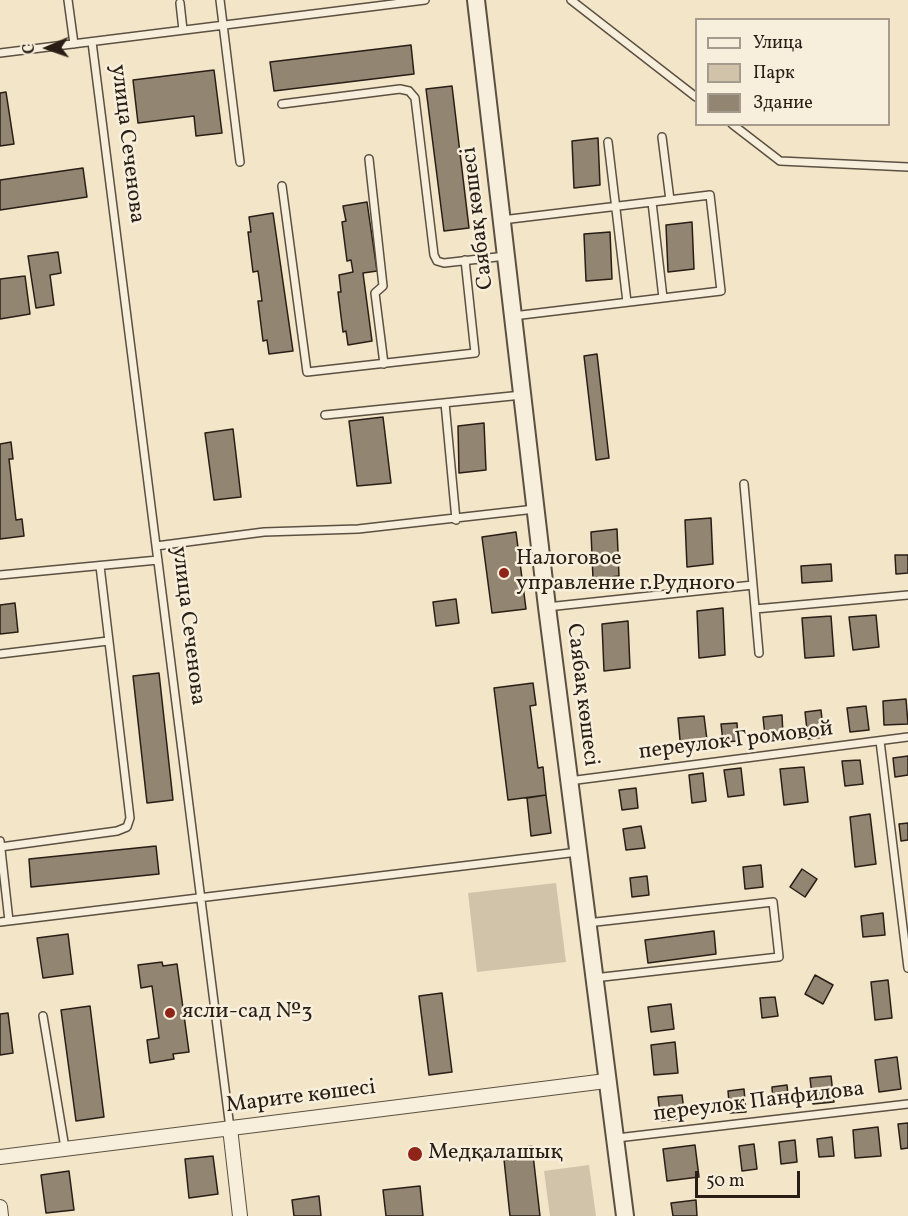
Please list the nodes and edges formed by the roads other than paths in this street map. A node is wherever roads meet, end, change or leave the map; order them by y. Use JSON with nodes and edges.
{"nodes":[{"id":1,"x":68,"y":0,"type":"edge"},
{"id":2,"x":220,"y":0,"type":"edge"},
{"id":3,"x":425,"y":0,"type":"edge"},
{"id":4,"x":476,"y":0,"type":"edge"},
{"id":5,"x":571,"y":0,"type":"edge"},
{"id":6,"x":180,"y":3,"type":"dead end"},
{"id":7,"x":222,"y":25,"type":"junction"},
{"id":8,"x":183,"y":30,"type":"junction"},
{"id":9,"x":92,"y":42,"type":"junction"},
{"id":10,"x":74,"y":44,"type":"junction"},
{"id":11,"x":0,"y":53,"type":"edge"},
{"id":12,"x":695,"y":96,"type":"edge"},
{"id":13,"x":282,"y":104,"type":"dead end"},
{"id":14,"x":735,"y":126,"type":"edge"},
{"id":15,"x":662,"y":136,"type":"dead end"},
{"id":16,"x":608,"y":142,"type":"dead end"},
{"id":17,"x":369,"y":159,"type":"dead end"},
{"id":18,"x":240,"y":162,"type":"dead end"},
{"id":19,"x":908,"y":167,"type":"edge"},
{"id":20,"x":282,"y":186,"type":"dead end"},
{"id":21,"x":670,"y":200,"type":"junction"},
{"id":22,"x":652,"y":202,"type":"junction"},
{"id":23,"x":616,"y":207,"type":"junction"},
{"id":24,"x":501,"y":220,"type":"junction"},
{"id":25,"x":506,"y":256,"type":"junction"},
{"id":26,"x":465,"y":260,"type":"junction"},
{"id":27,"x":663,"y":298,"type":"junction"},
{"id":28,"x":627,"y":302,"type":"junction"},
{"id":29,"x":513,"y":316,"type":"junction"},
{"id":30,"x":384,"y":364,"type":"junction"},
{"id":31,"x":522,"y":395,"type":"junction"},
{"id":32,"x":445,"y":403,"type":"junction"},
{"id":33,"x":325,"y":415,"type":"dead end"},
{"id":34,"x":744,"y":484,"type":"dead end"},
{"id":35,"x":536,"y":509,"type":"junction"},
{"id":36,"x":456,"y":520,"type":"junction"},
{"id":37,"x":156,"y":546,"type":"junction"},
{"id":38,"x":158,"y":560,"type":"junction"},
{"id":39,"x":100,"y":566,"type":"junction"},
{"id":40,"x":0,"y":575,"type":"edge"},
{"id":41,"x":753,"y":585,"type":"junction"},
{"id":42,"x":908,"y":595,"type":"edge"},
{"id":43,"x":547,"y":607,"type":"junction"},
{"id":44,"x":755,"y":609,"type":"junction"},
{"id":45,"x":108,"y":641,"type":"junction"},
{"id":46,"x":759,"y":652,"type":"dead end"},
{"id":47,"x":0,"y":654,"type":"edge"},
{"id":48,"x":908,"y":737,"type":"edge"},
{"id":49,"x":880,"y":741,"type":"junction"},
{"id":50,"x":569,"y":781,"type":"junction"},
{"id":51,"x":0,"y":845,"type":"edge"},
{"id":52,"x":578,"y":852,"type":"junction"},
{"id":53,"x":200,"y":898,"type":"junction"},
{"id":54,"x":9,"y":921,"type":"junction"},
{"id":55,"x":0,"y":922,"type":"edge"},
{"id":56,"x":587,"y":922,"type":"junction"},
{"id":57,"x":908,"y":968,"type":"edge"},
{"id":58,"x":594,"y":978,"type":"junction"},
{"id":59,"x":43,"y":1016,"type":"dead end"},
{"id":60,"x":606,"y":1081,"type":"junction"},
{"id":61,"x":908,"y":1104,"type":"edge"},
{"id":62,"x":230,"y":1128,"type":"junction"},
{"id":63,"x":614,"y":1139,"type":"junction"},
{"id":64,"x":65,"y":1148,"type":"junction"},
{"id":65,"x":0,"y":1157,"type":"edge"},
{"id":66,"x":0,"y":1208,"type":"edge"},
{"id":67,"x":1,"y":1216,"type":"edge"},
{"id":68,"x":240,"y":1216,"type":"edge"},
{"id":69,"x":624,"y":1216,"type":"edge"}],
"edges":[{"from":1,"to":10,"type":"lane"},
{"from":2,"to":7,"type":"lane"},
{"from":3,"to":7,"type":"lane"},
{"from":4,"to":24,"type":"street","name":"Саябақ көшесі"},
{"from":5,"to":12,"type":"lane"},
{"from":6,"to":8,"type":"lane"},
{"from":7,"to":8,"type":"lane"},
{"from":7,"to":18,"type":"lane"},
{"from":8,"to":9,"type":"lane"},
{"from":9,"to":10,"type":"lane"},
{"from":9,"to":37,"type":"lane","name":"улица Сеченова"},
{"from":10,"to":11,"type":"lane"},
{"from":13,"to":26,"type":"lane"},
{"from":14,"to":19,"type":"lane"},
{"from":15,"to":21,"type":"lane"},
{"from":16,"to":23,"type":"lane"},
{"from":17,"to":30,"type":"lane"},
{"from":20,"to":30,"type":"lane"},
{"from":21,"to":22,"type":"lane"},
{"from":21,"to":27,"type":"lane"},
{"from":22,"to":23,"type":"lane"},
{"from":22,"to":27,"type":"lane"},
{"from":23,"to":24,"type":"lane"},
{"from":23,"to":28,"type":"lane"},
{"from":24,"to":25,"type":"street","name":"Саябақ көшесі"},
{"from":25,"to":26,"type":"lane"},
{"from":25,"to":29,"type":"street","name":"Саябақ көшесі"},
{"from":26,"to":30,"type":"lane"},
{"from":27,"to":28,"type":"lane"},
{"from":28,"to":29,"type":"lane"},
{"from":29,"to":31,"type":"street","name":"Саябақ көшесі"},
{"from":31,"to":32,"type":"lane"},
{"from":31,"to":35,"type":"street","name":"Саябақ көшесі"},
{"from":32,"to":33,"type":"lane"},
{"from":32,"to":36,"type":"lane"},
{"from":34,"to":41,"type":"lane"},
{"from":35,"to":36,"type":"lane"},
{"from":35,"to":43,"type":"street","name":"Саябақ көшесі"},
{"from":36,"to":37,"type":"lane"},
{"from":37,"to":38,"type":"lane","name":"улица Сеченова"},
{"from":38,"to":39,"type":"lane"},
{"from":38,"to":53,"type":"lane","name":"улица Сеченова"},
{"from":39,"to":40,"type":"lane"},
{"from":39,"to":45,"type":"lane"},
{"from":41,"to":43,"type":"lane"},
{"from":41,"to":44,"type":"lane"},
{"from":42,"to":44,"type":"lane"},
{"from":43,"to":50,"type":"street","name":"Саябақ көшесі"},
{"from":44,"to":46,"type":"lane"},
{"from":45,"to":47,"type":"lane"},
{"from":45,"to":51,"type":"lane"},
{"from":48,"to":49,"type":"lane","name":"переулок Громовой"},
{"from":49,"to":50,"type":"lane","name":"переулок Громовой"},
{"from":49,"to":57,"type":"lane"},
{"from":50,"to":52,"type":"street","name":"Саябақ көшесі"},
{"from":51,"to":54,"type":"lane"},
{"from":52,"to":53,"type":"lane"},
{"from":52,"to":56,"type":"street","name":"Саябақ көшесі"},
{"from":53,"to":54,"type":"lane"},
{"from":53,"to":62,"type":"lane","name":"улица Сеченова"},
{"from":54,"to":55,"type":"lane"},
{"from":56,"to":58,"type":"street","name":"Саябақ көшесі"},
{"from":56,"to":58,"type":"lane"},
{"from":58,"to":60,"type":"street","name":"Саябақ көшесі"},
{"from":59,"to":64,"type":"lane"},
{"from":60,"to":62,"type":"street","name":"Марите көшесі"},
{"from":60,"to":63,"type":"street","name":"Саябақ көшесі"},
{"from":61,"to":63,"type":"lane","name":"переулок Панфилова"},
{"from":62,"to":64,"type":"street","name":"Марите көшесі"},
{"from":62,"to":68,"type":"street","name":"улица Сеченова"},
{"from":63,"to":69,"type":"street","name":"Саябақ көшесі"},
{"from":64,"to":65,"type":"street","name":"Марите көшесі"},
{"from":66,"to":67,"type":"street"}]}
